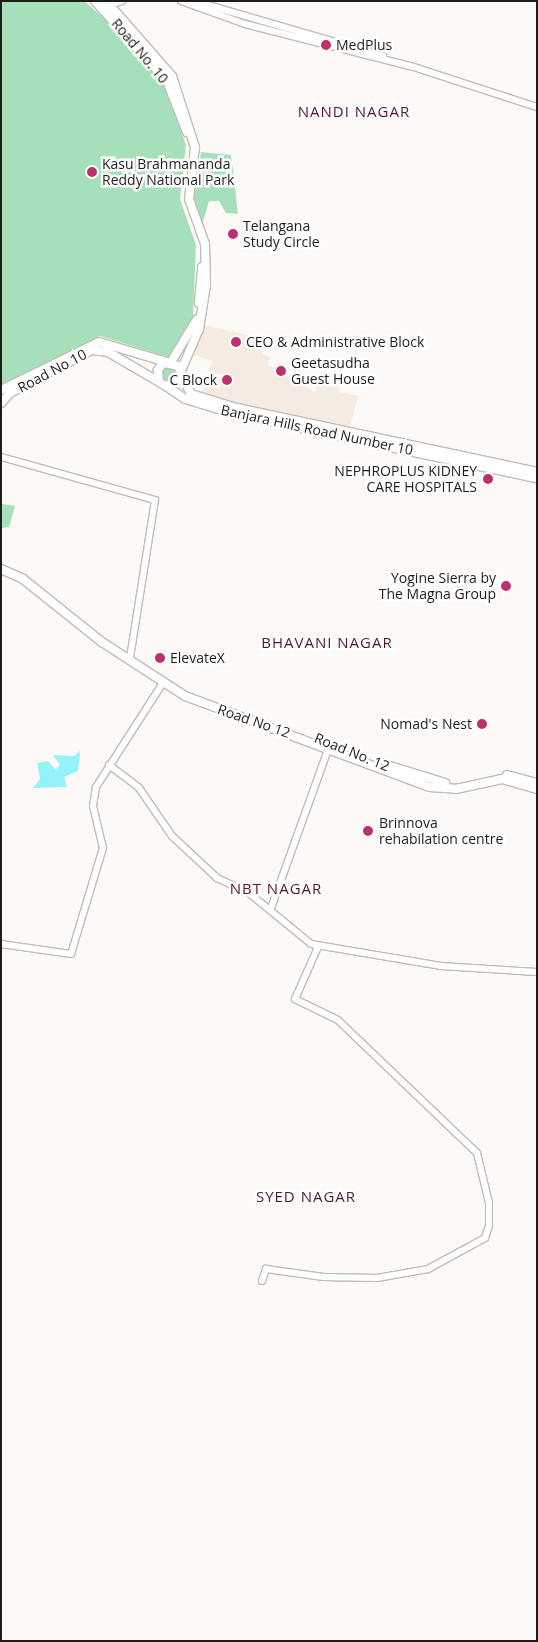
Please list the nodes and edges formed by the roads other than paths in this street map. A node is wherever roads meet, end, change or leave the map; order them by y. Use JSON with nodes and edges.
{"nodes":[{"id":1,"x":95,"y":1,"type":"edge"},
{"id":2,"x":122,"y":1,"type":"edge"},
{"id":3,"x":181,"y":1,"type":"edge"},
{"id":4,"x":194,"y":1,"type":"edge"},
{"id":5,"x":107,"y":3,"type":"edge"},
{"id":6,"x":414,"y":67,"type":"junction"},
{"id":7,"x":537,"y":106,"type":"edge"},
{"id":8,"x":103,"y":346,"type":"junction"},
{"id":9,"x":169,"y":362,"type":"junction"},
{"id":10,"x":182,"y":373,"type":"junction"},
{"id":11,"x":163,"y":384,"type":"junction"},
{"id":12,"x":1,"y":390,"type":"edge"},
{"id":13,"x":188,"y":396,"type":"junction"},
{"id":14,"x":1,"y":404,"type":"edge"},
{"id":15,"x":1,"y":457,"type":"edge"},
{"id":16,"x":537,"y":472,"type":"edge"},
{"id":17,"x":537,"y":478,"type":"edge"},
{"id":18,"x":1,"y":564,"type":"edge"},
{"id":19,"x":1,"y":569,"type":"edge"},
{"id":20,"x":130,"y":657,"type":"junction"},
{"id":21,"x":162,"y":684,"type":"junction"},
{"id":22,"x":329,"y":747,"type":"junction"},
{"id":23,"x":109,"y":765,"type":"junction"},
{"id":24,"x":537,"y":783,"type":"edge"},
{"id":25,"x":537,"y":789,"type":"edge"},
{"id":26,"x":271,"y":908,"type":"junction"},
{"id":27,"x":1,"y":944,"type":"edge"},
{"id":28,"x":318,"y":947,"type":"junction"},
{"id":29,"x":537,"y":972,"type":"edge"},
{"id":30,"x":262,"y":1281,"type":"dead end"}],
"edges":[{"from":1,"to":9,"type":"main road","name":"Road No. 10"},
{"from":2,"to":5,"type":"street"},
{"from":3,"to":6,"type":"street"},
{"from":4,"to":6,"type":"street"},
{"from":5,"to":10,"type":"main road","name":"Road No. 10"},
{"from":6,"to":7,"type":"street"},
{"from":8,"to":9,"type":"main road"},
{"from":8,"to":11,"type":"main road","name":"Road No 10"},
{"from":8,"to":12,"type":"main road","name":"Road No 10"},
{"from":8,"to":14,"type":"main road","name":"Road No 10"},
{"from":9,"to":10,"type":"main road"},
{"from":9,"to":11,"type":"main road","name":"Road No. 10"},
{"from":10,"to":11,"type":"main road"},
{"from":10,"to":13,"type":"main road"},
{"from":11,"to":13,"type":"main road","name":"Road No 10"},
{"from":13,"to":16,"type":"main road","name":"Banjara Hills Road Number 10"},
{"from":13,"to":17,"type":"main road","name":"Banjara Hills Road Number 10"},
{"from":15,"to":20,"type":"street"},
{"from":18,"to":20,"type":"main road","name":"Road No. 12"},
{"from":19,"to":21,"type":"main road","name":"Road No 12"},
{"from":20,"to":24,"type":"main road","name":"Road No. 12"},
{"from":21,"to":22,"type":"main road","name":"Road No 12"},
{"from":21,"to":23,"type":"street"},
{"from":22,"to":25,"type":"main road","name":"Road No 12"},
{"from":22,"to":26,"type":"street"},
{"from":23,"to":26,"type":"street"},
{"from":23,"to":27,"type":"street"},
{"from":26,"to":28,"type":"street"},
{"from":28,"to":29,"type":"street"},
{"from":28,"to":30,"type":"street"}]}
